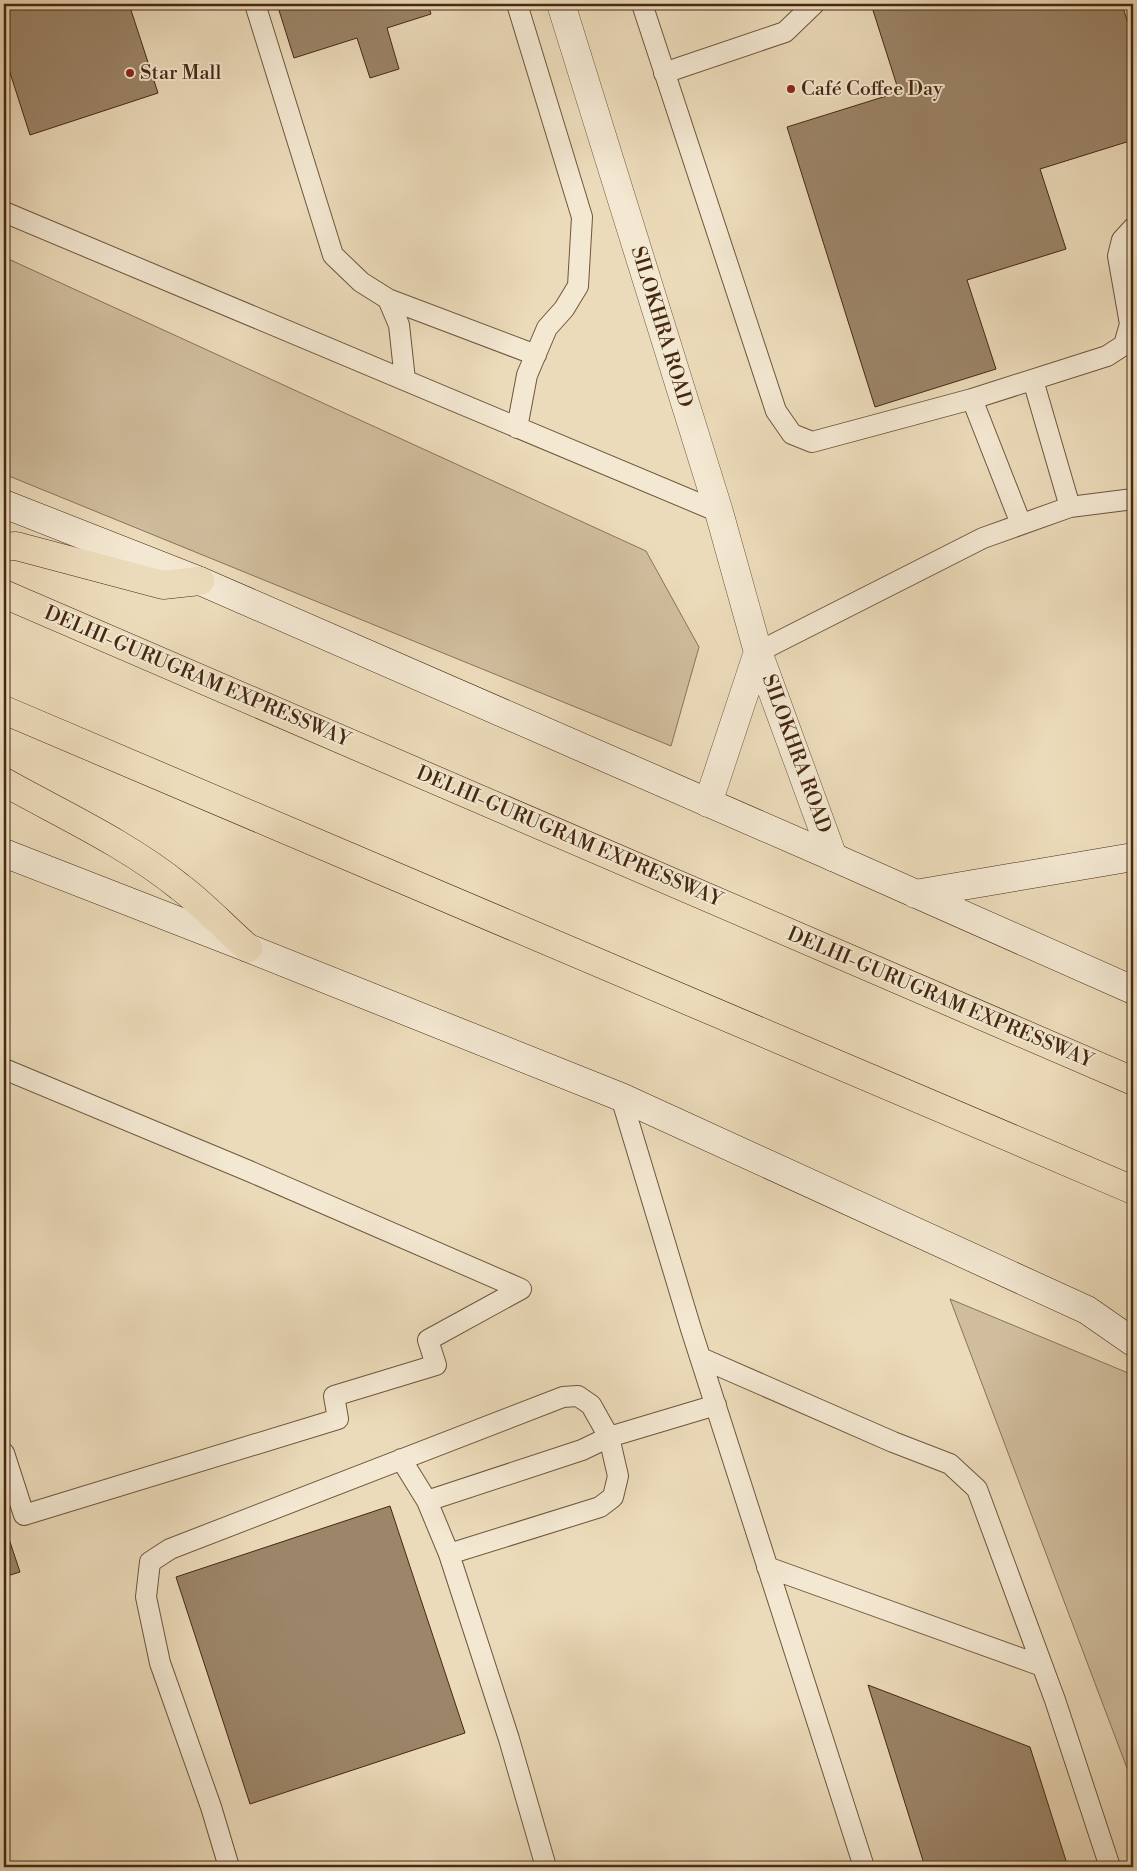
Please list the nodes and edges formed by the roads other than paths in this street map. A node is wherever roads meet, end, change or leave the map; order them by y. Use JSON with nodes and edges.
{"nodes":[{"id":1,"x":254,"y":4,"type":"edge"},
{"id":2,"x":517,"y":4,"type":"edge"},
{"id":3,"x":561,"y":4,"type":"edge"},
{"id":4,"x":642,"y":4,"type":"edge"},
{"id":5,"x":814,"y":4,"type":"edge"},
{"id":6,"x":664,"y":73,"type":"junction"},
{"id":7,"x":4,"y":212,"type":"edge"},
{"id":8,"x":1133,"y":228,"type":"edge"},
{"id":9,"x":388,"y":299,"type":"junction"},
{"id":10,"x":536,"y":355,"type":"junction"},
{"id":11,"x":405,"y":380,"type":"junction"},
{"id":12,"x":1033,"y":380,"type":"junction"},
{"id":13,"x":972,"y":400,"type":"junction"},
{"id":14,"x":517,"y":428,"type":"junction"},
{"id":15,"x":1133,"y":500,"type":"edge"},
{"id":16,"x":4,"y":504,"type":"edge"},
{"id":17,"x":1070,"y":507,"type":"junction"},
{"id":18,"x":719,"y":512,"type":"junction"},
{"id":19,"x":1021,"y":524,"type":"junction"},
{"id":20,"x":4,"y":547,"type":"edge"},
{"id":21,"x":200,"y":581,"type":"junction"},
{"id":22,"x":4,"y":594,"type":"edge"},
{"id":23,"x":758,"y":652,"type":"junction"},
{"id":24,"x":4,"y":710,"type":"edge"},
{"id":25,"x":4,"y":782,"type":"edge"},
{"id":26,"x":708,"y":803,"type":"junction"},
{"id":27,"x":4,"y":853,"type":"edge"},
{"id":28,"x":833,"y":857,"type":"junction"},
{"id":29,"x":1133,"y":857,"type":"edge"},
{"id":30,"x":915,"y":894,"type":"junction"},
{"id":31,"x":248,"y":948,"type":"junction"},
{"id":32,"x":1133,"y":990,"type":"edge"},
{"id":33,"x":4,"y":1069,"type":"edge"},
{"id":34,"x":1133,"y":1081,"type":"edge"},
{"id":35,"x":622,"y":1097,"type":"junction"},
{"id":36,"x":1133,"y":1190,"type":"edge"},
{"id":37,"x":1087,"y":1310,"type":"junction"},
{"id":38,"x":1133,"y":1328,"type":"edge"},
{"id":39,"x":1133,"y":1342,"type":"edge"},
{"id":40,"x":701,"y":1358,"type":"junction"},
{"id":41,"x":716,"y":1405,"type":"junction"},
{"id":42,"x":609,"y":1437,"type":"junction"},
{"id":43,"x":4,"y":1453,"type":"edge"},
{"id":44,"x":401,"y":1460,"type":"junction"},
{"id":45,"x":427,"y":1501,"type":"junction"},
{"id":46,"x":449,"y":1554,"type":"junction"},
{"id":47,"x":768,"y":1567,"type":"junction"},
{"id":48,"x":1042,"y":1666,"type":"junction"},
{"id":49,"x":229,"y":1867,"type":"edge"},
{"id":50,"x":546,"y":1867,"type":"edge"},
{"id":51,"x":864,"y":1867,"type":"edge"},
{"id":52,"x":1110,"y":1867,"type":"edge"}],
"edges":[{"from":1,"to":9,"type":"lane"},
{"from":2,"to":10,"type":"lane"},
{"from":3,"to":18,"type":"main road","name":"SILOKHRA ROAD"},
{"from":4,"to":6,"type":"lane"},
{"from":5,"to":6,"type":"lane"},
{"from":6,"to":13,"type":"lane"},
{"from":7,"to":11,"type":"lane"},
{"from":8,"to":12,"type":"lane"},
{"from":9,"to":10,"type":"lane"},
{"from":9,"to":11,"type":"lane"},
{"from":10,"to":14,"type":"lane"},
{"from":11,"to":14,"type":"lane"},
{"from":12,"to":13,"type":"lane"},
{"from":12,"to":17,"type":"lane"},
{"from":13,"to":19,"type":"lane"},
{"from":14,"to":18,"type":"lane"},
{"from":15,"to":17,"type":"lane"},
{"from":16,"to":21,"type":"main road"},
{"from":17,"to":19,"type":"lane"},
{"from":18,"to":23,"type":"main road","name":"SILOKHRA ROAD"},
{"from":19,"to":23,"type":"lane"},
{"from":20,"to":21,"type":"highway"},
{"from":21,"to":26,"type":"main road"},
{"from":22,"to":34,"type":"highway","name":"DELHI-GURUGRAM EXPRESSWAY"},
{"from":23,"to":26,"type":"main road","name":"SILOKHRA ROAD"},
{"from":23,"to":28,"type":"main road","name":"SILOKHRA ROAD"},
{"from":24,"to":36,"type":"highway"},
{"from":25,"to":31,"type":"highway"},
{"from":26,"to":28,"type":"main road"},
{"from":27,"to":31,"type":"main road"},
{"from":28,"to":30,"type":"main road"},
{"from":29,"to":30,"type":"main road"},
{"from":30,"to":32,"type":"main road"},
{"from":31,"to":35,"type":"main road"},
{"from":33,"to":43,"type":"lane"},
{"from":35,"to":37,"type":"main road"},
{"from":35,"to":40,"type":"lane"},
{"from":37,"to":38,"type":"main road"},
{"from":37,"to":39,"type":"main road"},
{"from":40,"to":41,"type":"lane"},
{"from":40,"to":48,"type":"lane"},
{"from":41,"to":42,"type":"lane"},
{"from":41,"to":47,"type":"lane"},
{"from":42,"to":44,"type":"lane"},
{"from":42,"to":45,"type":"lane"},
{"from":42,"to":46,"type":"lane"},
{"from":44,"to":45,"type":"lane"},
{"from":44,"to":49,"type":"lane"},
{"from":45,"to":46,"type":"lane"},
{"from":46,"to":50,"type":"lane"},
{"from":47,"to":48,"type":"lane"},
{"from":47,"to":51,"type":"lane"},
{"from":48,"to":52,"type":"lane"}]}
